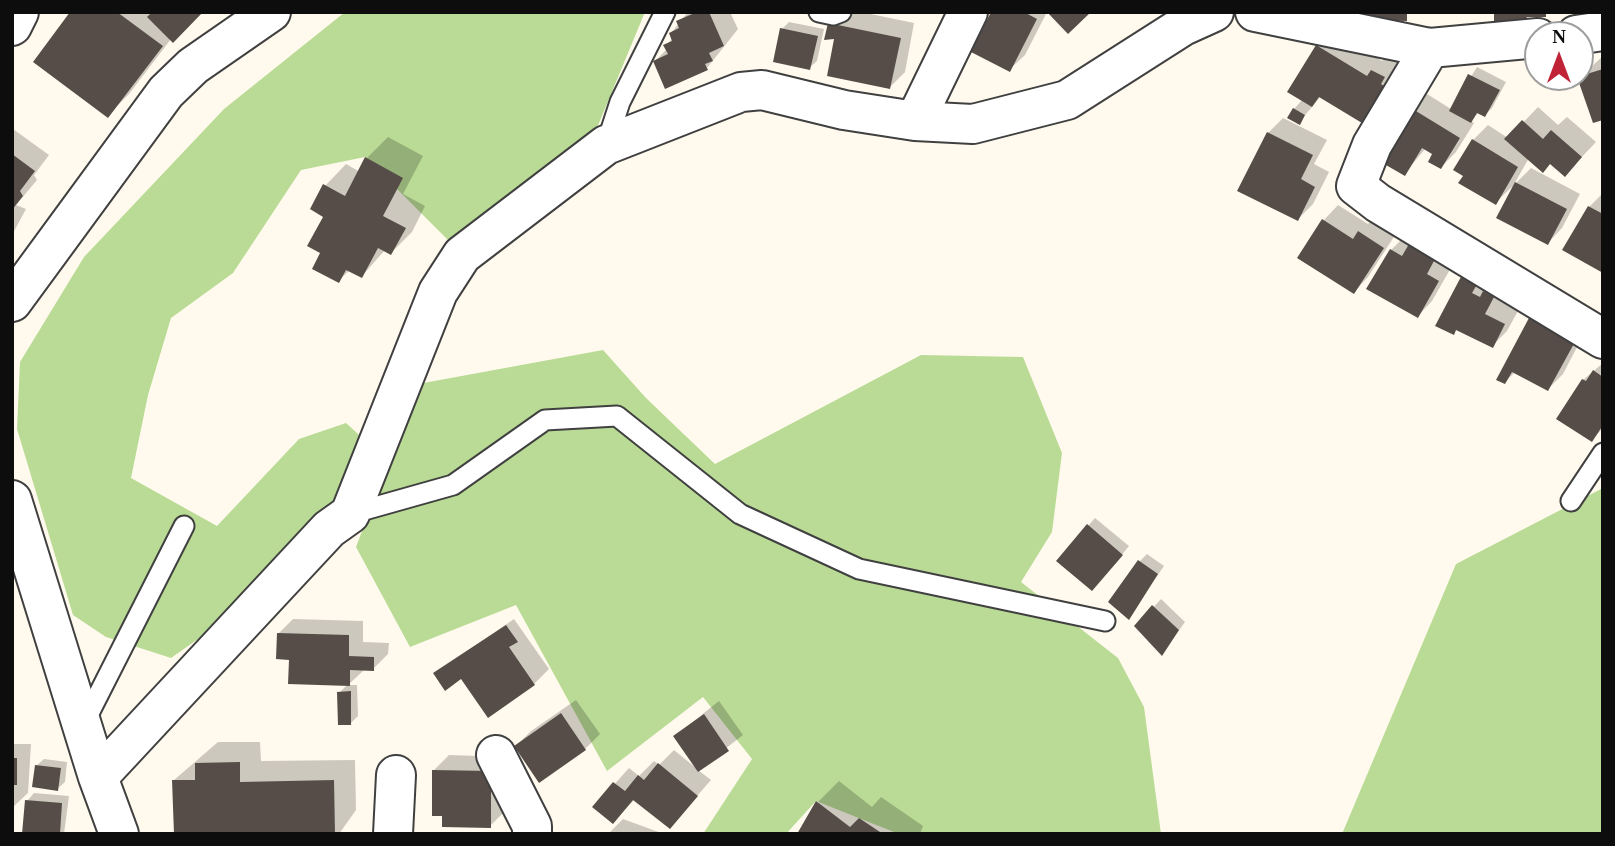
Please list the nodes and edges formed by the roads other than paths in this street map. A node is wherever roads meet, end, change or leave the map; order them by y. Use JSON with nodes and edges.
{"nodes":[{"id":1,"x":19,"y":12,"type":"edge"},
{"id":2,"x":271,"y":12,"type":"edge"},
{"id":3,"x":665,"y":12,"type":"edge"},
{"id":4,"x":819,"y":12,"type":"edge"},
{"id":5,"x":841,"y":12,"type":"edge"},
{"id":6,"x":968,"y":12,"type":"edge"},
{"id":7,"x":1214,"y":12,"type":"edge"},
{"id":8,"x":1255,"y":12,"type":"edge"},
{"id":9,"x":12,"y":26,"type":"edge"},
{"id":10,"x":1524,"y":39,"type":"edge"},
{"id":11,"x":1430,"y":48,"type":"junction"},
{"id":12,"x":915,"y":121,"type":"junction"},
{"id":13,"x":606,"y":145,"type":"junction"},
{"id":14,"x":12,"y":302,"type":"edge"},
{"id":15,"x":1603,"y":339,"type":"edge"},
{"id":16,"x":1603,"y":453,"type":"edge"},
{"id":17,"x":12,"y":500,"type":"edge"},
{"id":18,"x":1571,"y":501,"type":"dead end"},
{"id":19,"x":350,"y":514,"type":"junction"},
{"id":20,"x":184,"y":526,"type":"dead end"},
{"id":21,"x":1105,"y":621,"type":"dead end"},
{"id":22,"x":83,"y":725,"type":"junction"},
{"id":23,"x":496,"y":755,"type":"dead end"},
{"id":24,"x":396,"y":775,"type":"dead end"},
{"id":25,"x":98,"y":777,"type":"junction"},
{"id":26,"x":120,"y":834,"type":"edge"},
{"id":27,"x":393,"y":834,"type":"edge"},
{"id":28,"x":532,"y":834,"type":"edge"}],
"edges":[{"from":1,"to":9,"type":"street"},
{"from":2,"to":14,"type":"street"},
{"from":3,"to":13,"type":"lane"},
{"from":4,"to":5,"type":"lane"},
{"from":6,"to":12,"type":"street"},
{"from":7,"to":12,"type":"street"},
{"from":8,"to":11,"type":"street"},
{"from":10,"to":11,"type":"street"},
{"from":11,"to":15,"type":"street"},
{"from":12,"to":13,"type":"street"},
{"from":13,"to":19,"type":"street"},
{"from":16,"to":18,"type":"lane"},
{"from":17,"to":22,"type":"street"},
{"from":19,"to":21,"type":"lane"},
{"from":19,"to":25,"type":"street"},
{"from":20,"to":22,"type":"lane"},
{"from":22,"to":25,"type":"street"},
{"from":23,"to":28,"type":"street"},
{"from":24,"to":27,"type":"street"},
{"from":25,"to":26,"type":"street"}]}
